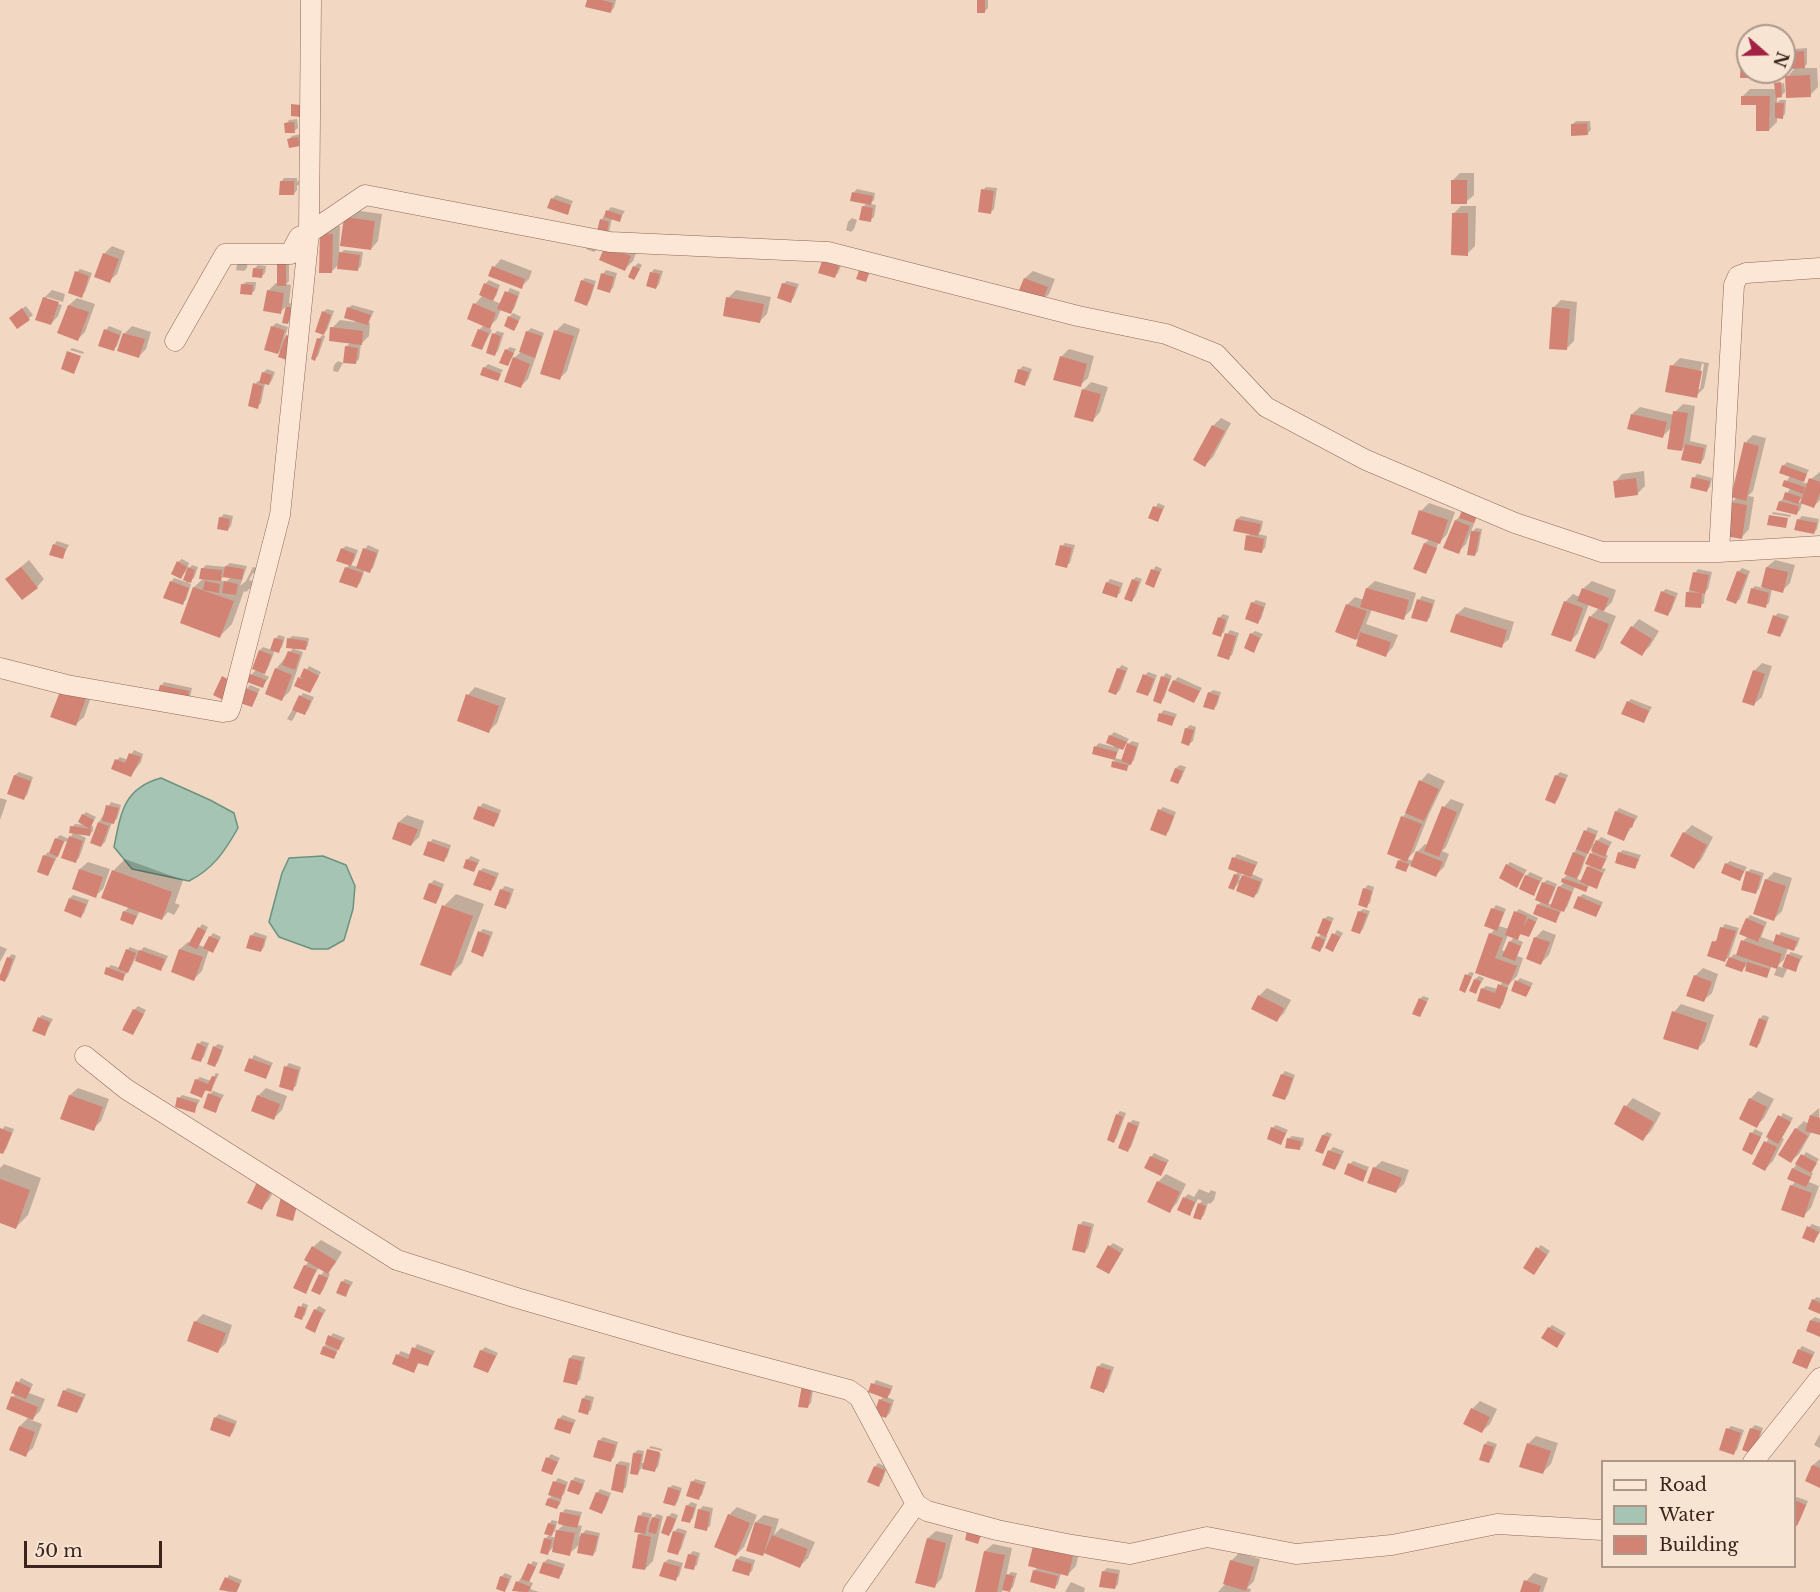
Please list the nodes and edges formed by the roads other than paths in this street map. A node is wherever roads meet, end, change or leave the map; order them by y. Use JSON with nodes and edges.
{"nodes":[{"id":1,"x":310,"y":0,"type":"edge"},
{"id":2,"x":309,"y":234,"type":"junction"},
{"id":3,"x":1820,"y":268,"type":"edge"},
{"id":4,"x":174,"y":341,"type":"dead end"},
{"id":5,"x":1820,"y":546,"type":"edge"},
{"id":6,"x":1719,"y":552,"type":"junction"},
{"id":7,"x":0,"y":668,"type":"edge"},
{"id":8,"x":85,"y":1056,"type":"dead end"},
{"id":9,"x":1820,"y":1378,"type":"edge"},
{"id":10,"x":1754,"y":1460,"type":"edge"},
{"id":11,"x":916,"y":1504,"type":"junction"},
{"id":12,"x":1601,"y":1530,"type":"edge"},
{"id":13,"x":853,"y":1592,"type":"edge"}],
"edges":[{"from":1,"to":2,"type":"street"},
{"from":2,"to":4,"type":"street"},
{"from":2,"to":6,"type":"street"},
{"from":2,"to":7,"type":"street"},
{"from":3,"to":6,"type":"street"},
{"from":5,"to":6,"type":"street"},
{"from":8,"to":11,"type":"street"},
{"from":9,"to":10,"type":"street"},
{"from":11,"to":12,"type":"street"},
{"from":11,"to":13,"type":"street"}]}
